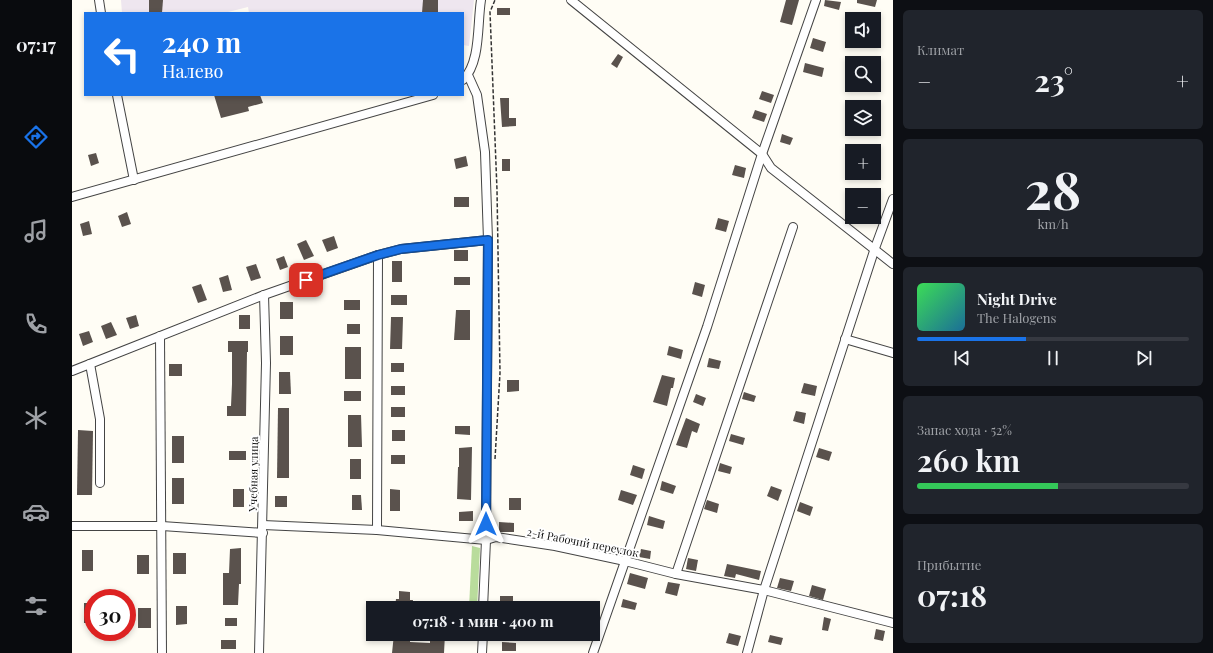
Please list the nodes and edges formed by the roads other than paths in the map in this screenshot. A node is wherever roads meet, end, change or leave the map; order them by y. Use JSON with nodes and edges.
{"nodes":[{"id":1,"x":99,"y":0,"type":"edge"},
{"id":2,"x":481,"y":0,"type":"edge"},
{"id":3,"x":571,"y":0,"type":"edge"},
{"id":4,"x":816,"y":0,"type":"edge"},
{"id":5,"x":101,"y":12,"type":"edge"},
{"id":6,"x":466,"y":78,"type":"edge"},
{"id":7,"x":117,"y":96,"type":"edge"},
{"id":8,"x":429,"y":96,"type":"edge"},
{"id":9,"x":762,"y":154,"type":"junction"},
{"id":10,"x":134,"y":180,"type":"junction"},
{"id":11,"x":72,"y":198,"type":"edge"},
{"id":12,"x":893,"y":199,"type":"edge"},
{"id":13,"x":793,"y":227,"type":"dead end"},
{"id":14,"x":488,"y":240,"type":"junction"},
{"id":15,"x":875,"y":248,"type":"junction"},
{"id":16,"x":378,"y":255,"type":"junction"},
{"id":17,"x":893,"y":264,"type":"edge"},
{"id":18,"x":264,"y":295,"type":"junction"},
{"id":19,"x":160,"y":336,"type":"junction"},
{"id":20,"x":845,"y":339,"type":"junction"},
{"id":21,"x":893,"y":353,"type":"edge"},
{"id":22,"x":90,"y":364,"type":"junction"},
{"id":23,"x":72,"y":371,"type":"edge"},
{"id":24,"x":100,"y":484,"type":"dead end"},
{"id":25,"x":263,"y":524,"type":"junction"},
{"id":26,"x":72,"y":526,"type":"edge"},
{"id":27,"x":162,"y":526,"type":"junction"},
{"id":28,"x":377,"y":530,"type":"junction"},
{"id":29,"x":263,"y":533,"type":"junction"},
{"id":30,"x":486,"y":540,"type":"junction"},
{"id":31,"x":625,"y":561,"type":"junction"},
{"id":32,"x":676,"y":574,"type":"junction"},
{"id":33,"x":764,"y":590,"type":"junction"},
{"id":34,"x":484,"y":601,"type":"edge"},
{"id":35,"x":893,"y":623,"type":"edge"},
{"id":36,"x":483,"y":641,"type":"edge"},
{"id":37,"x":162,"y":653,"type":"edge"},
{"id":38,"x":259,"y":653,"type":"edge"},
{"id":39,"x":482,"y":653,"type":"edge"},
{"id":40,"x":593,"y":653,"type":"edge"},
{"id":41,"x":747,"y":653,"type":"edge"}],
"edges":[{"from":1,"to":5,"type":"street"},
{"from":2,"to":6,"type":"street"},
{"from":3,"to":9,"type":"street"},
{"from":4,"to":9,"type":"street"},
{"from":6,"to":14,"type":"street"},
{"from":7,"to":10,"type":"street"},
{"from":8,"to":10,"type":"street"},
{"from":9,"to":15,"type":"street"},
{"from":9,"to":31,"type":"street"},
{"from":10,"to":11,"type":"street"},
{"from":12,"to":15,"type":"street"},
{"from":13,"to":32,"type":"street"},
{"from":14,"to":16,"type":"street"},
{"from":14,"to":30,"type":"street"},
{"from":15,"to":17,"type":"street"},
{"from":15,"to":20,"type":"street"},
{"from":16,"to":18,"type":"street"},
{"from":16,"to":28,"type":"street"},
{"from":18,"to":19,"type":"street"},
{"from":18,"to":25,"type":"street","name":"Учебная улица"},
{"from":19,"to":22,"type":"street"},
{"from":19,"to":27,"type":"street"},
{"from":20,"to":21,"type":"street"},
{"from":20,"to":33,"type":"street"},
{"from":22,"to":23,"type":"street"},
{"from":22,"to":24,"type":"street"},
{"from":25,"to":28,"type":"street","name":"2-й Рабочий переулок"},
{"from":25,"to":29,"type":"street","name":"Учебная улица"},
{"from":26,"to":27,"type":"street"},
{"from":27,"to":29,"type":"street"},
{"from":27,"to":37,"type":"street"},
{"from":28,"to":30,"type":"street","name":"2-й Рабочий переулок"},
{"from":29,"to":38,"type":"street","name":"Учебная улица"},
{"from":30,"to":31,"type":"street","name":"2-й Рабочий переулок"},
{"from":30,"to":34,"type":"street"},
{"from":31,"to":32,"type":"street","name":"2-й Рабочий переулок"},
{"from":31,"to":40,"type":"street"},
{"from":32,"to":33,"type":"street","name":"2-й Рабочий переулок"},
{"from":33,"to":35,"type":"street","name":"2-й Рабочий переулок"},
{"from":33,"to":41,"type":"street"},
{"from":36,"to":39,"type":"street"}]}
